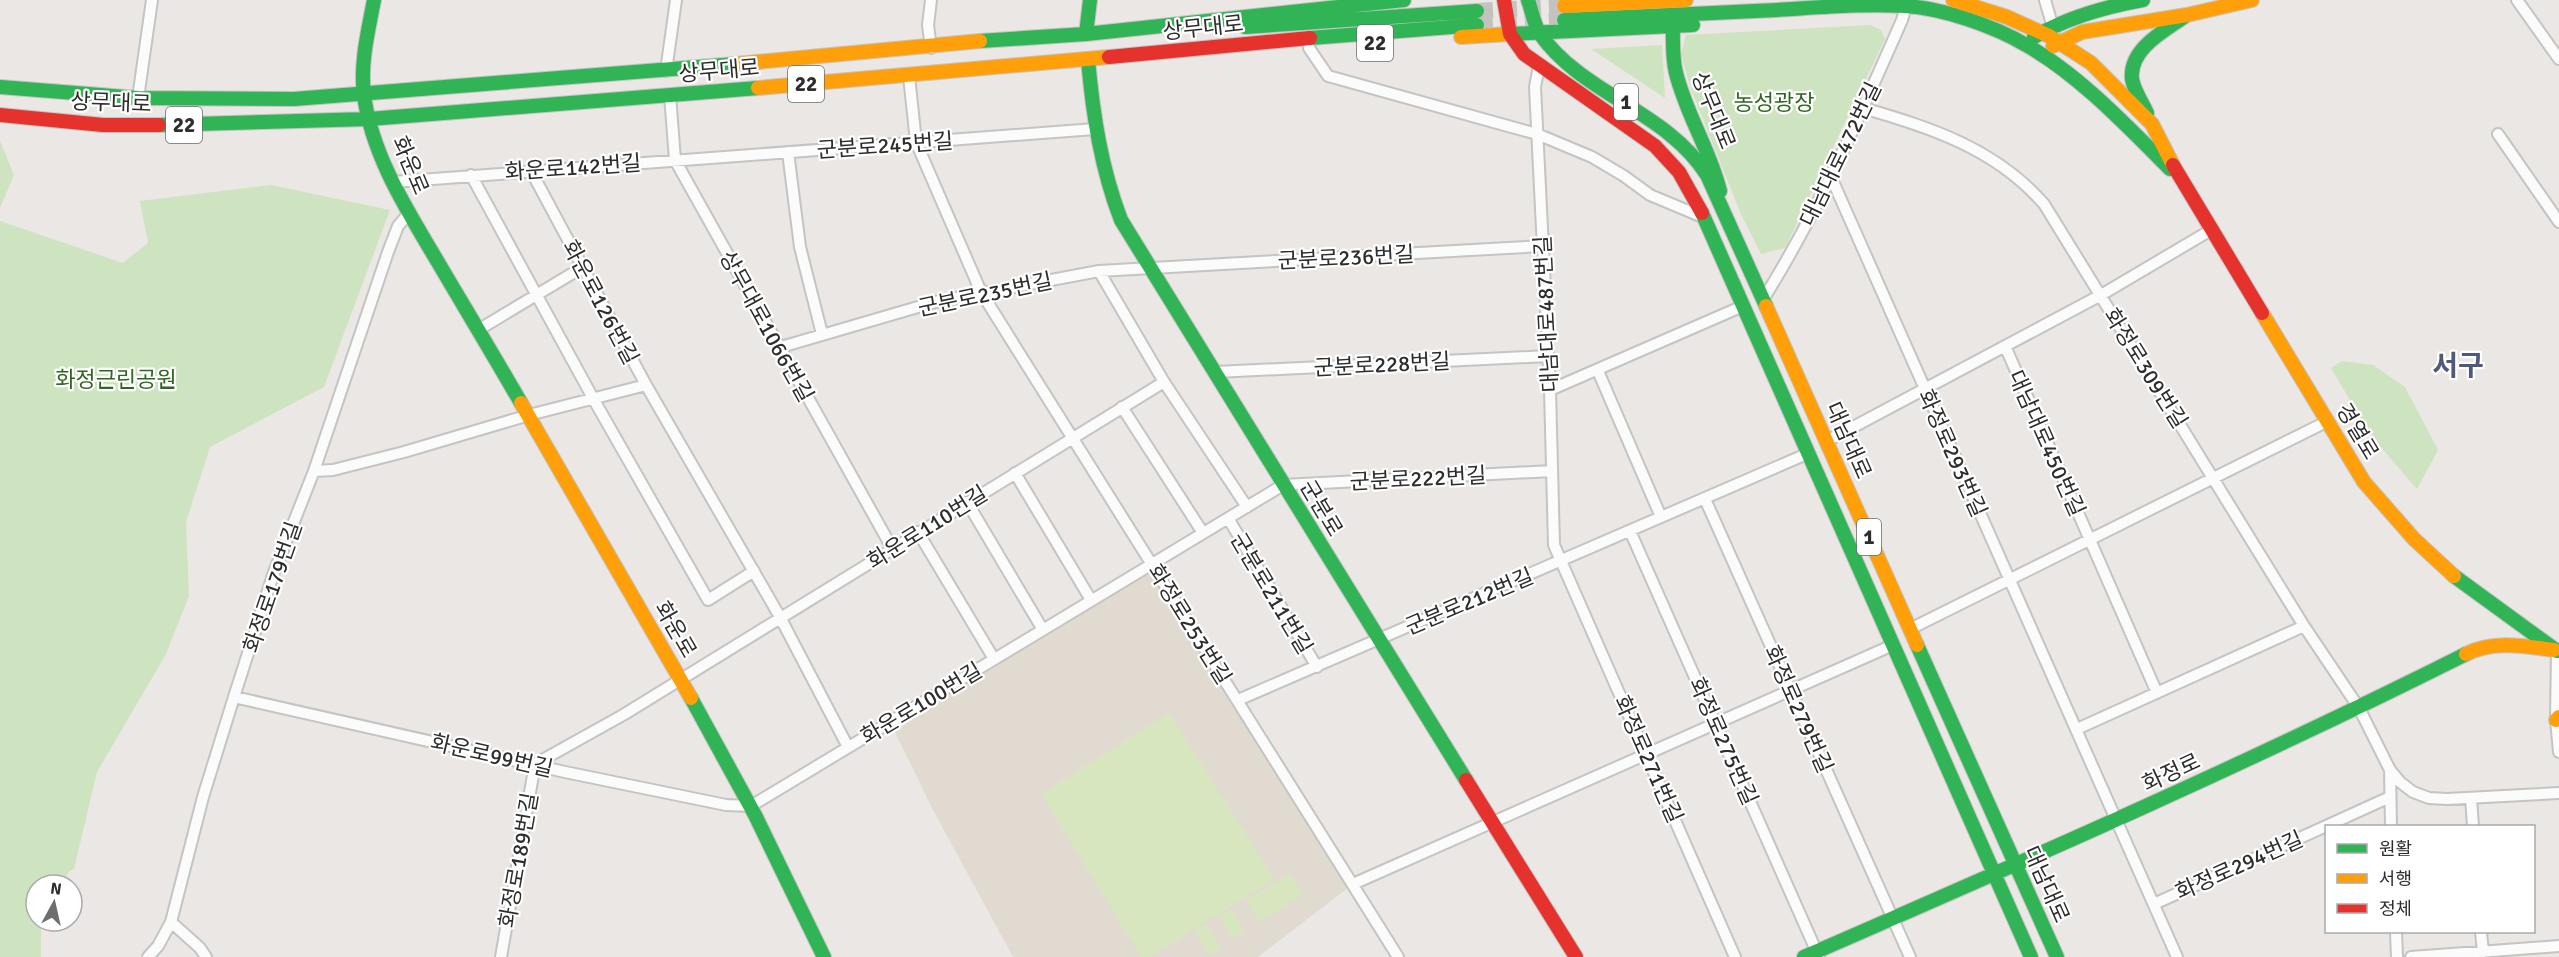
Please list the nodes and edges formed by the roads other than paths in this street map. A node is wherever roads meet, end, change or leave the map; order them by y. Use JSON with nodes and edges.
{"nodes":[{"id":1,"x":152,"y":0,"type":"edge"},
{"id":2,"x":374,"y":0,"type":"edge"},
{"id":3,"x":676,"y":0,"type":"edge"},
{"id":4,"x":931,"y":0,"type":"edge"},
{"id":5,"x":1090,"y":0,"type":"edge"},
{"id":6,"x":1404,"y":0,"type":"edge"},
{"id":7,"x":1504,"y":0,"type":"edge"},
{"id":8,"x":1528,"y":0,"type":"edge"},
{"id":9,"x":1686,"y":0,"type":"edge"},
{"id":10,"x":1953,"y":0,"type":"edge"},
{"id":11,"x":2045,"y":0,"type":"edge"},
{"id":12,"x":2143,"y":0,"type":"edge"},
{"id":13,"x":2252,"y":0,"type":"edge"},
{"id":14,"x":2517,"y":0,"type":"edge"},
{"id":15,"x":1906,"y":6,"type":"junction"},
{"id":16,"x":2187,"y":15,"type":"junction"},
{"id":17,"x":1224,"y":18,"type":"junction"},
{"id":18,"x":1673,"y":26,"type":"junction"},
{"id":19,"x":2047,"y":29,"type":"junction"},
{"id":20,"x":1539,"y":33,"type":"junction"},
{"id":21,"x":1086,"y":34,"type":"junction"},
{"id":22,"x":1510,"y":34,"type":"junction"},
{"id":23,"x":2058,"y":42,"type":"junction"},
{"id":24,"x":2023,"y":43,"type":"junction"},
{"id":25,"x":1242,"y":44,"type":"junction"},
{"id":26,"x":931,"y":48,"type":"junction"},
{"id":27,"x":1309,"y":48,"type":"junction"},
{"id":28,"x":2043,"y":54,"type":"junction"},
{"id":29,"x":2559,"y":59,"type":"edge"},
{"id":30,"x":1088,"y":60,"type":"junction"},
{"id":31,"x":1539,"y":66,"type":"junction"},
{"id":32,"x":666,"y":71,"type":"junction"},
{"id":33,"x":909,"y":76,"type":"junction"},
{"id":34,"x":0,"y":87,"type":"edge"},
{"id":35,"x":364,"y":94,"type":"junction"},
{"id":36,"x":670,"y":95,"type":"junction"},
{"id":37,"x":138,"y":98,"type":"junction"},
{"id":38,"x":1863,"y":108,"type":"junction"},
{"id":39,"x":0,"y":115,"type":"edge"},
{"id":40,"x":369,"y":119,"type":"junction"},
{"id":41,"x":2152,"y":124,"type":"junction"},
{"id":42,"x":1095,"y":129,"type":"junction"},
{"id":43,"x":1537,"y":134,"type":"junction"},
{"id":44,"x":2498,"y":134,"type":"dead end"},
{"id":45,"x":916,"y":142,"type":"junction"},
{"id":46,"x":788,"y":152,"type":"junction"},
{"id":47,"x":675,"y":160,"type":"junction"},
{"id":48,"x":531,"y":171,"type":"junction"},
{"id":49,"x":471,"y":175,"type":"junction"},
{"id":50,"x":1831,"y":177,"type":"junction"},
{"id":51,"x":2181,"y":180,"type":"junction"},
{"id":52,"x":393,"y":182,"type":"junction"},
{"id":53,"x":1723,"y":209,"type":"junction"},
{"id":54,"x":409,"y":213,"type":"junction"},
{"id":55,"x":1705,"y":218,"type":"junction"},
{"id":56,"x":2559,"y":222,"type":"edge"},
{"id":57,"x":2211,"y":230,"type":"junction"},
{"id":58,"x":1542,"y":246,"type":"junction"},
{"id":59,"x":583,"y":267,"type":"junction"},
{"id":60,"x":1150,"y":268,"type":"junction"},
{"id":61,"x":1099,"y":271,"type":"junction"},
{"id":62,"x":981,"y":291,"type":"junction"},
{"id":63,"x":536,"y":294,"type":"junction"},
{"id":64,"x":2101,"y":295,"type":"junction"},
{"id":65,"x":1764,"y":298,"type":"junction"},
{"id":66,"x":1743,"y":306,"type":"junction"},
{"id":67,"x":478,"y":330,"type":"junction"},
{"id":68,"x":822,"y":334,"type":"junction"},
{"id":69,"x":2005,"y":346,"type":"junction"},
{"id":70,"x":781,"y":347,"type":"junction"},
{"id":71,"x":1548,"y":356,"type":"junction"},
{"id":72,"x":1598,"y":371,"type":"junction"},
{"id":73,"x":1216,"y":372,"type":"junction"},
{"id":74,"x":1164,"y":382,"type":"junction"},
{"id":75,"x":646,"y":385,"type":"junction"},
{"id":76,"x":1925,"y":389,"type":"junction"},
{"id":77,"x":1550,"y":390,"type":"junction"},
{"id":78,"x":594,"y":400,"type":"junction"},
{"id":79,"x":1122,"y":407,"type":"junction"},
{"id":80,"x":529,"y":415,"type":"junction"},
{"id":81,"x":2328,"y":421,"type":"junction"},
{"id":82,"x":1073,"y":437,"type":"junction"},
{"id":83,"x":1827,"y":441,"type":"junction"},
{"id":84,"x":1809,"y":453,"type":"junction"},
{"id":85,"x":314,"y":471,"type":"junction"},
{"id":86,"x":1552,"y":471,"type":"junction"},
{"id":87,"x":1015,"y":473,"type":"junction"},
{"id":88,"x":2214,"y":478,"type":"junction"},
{"id":89,"x":1283,"y":485,"type":"junction"},
{"id":90,"x":1705,"y":500,"type":"junction"},
{"id":91,"x":967,"y":502,"type":"junction"},
{"id":92,"x":1247,"y":507,"type":"junction"},
{"id":93,"x":1228,"y":518,"type":"junction"},
{"id":94,"x":1661,"y":518,"type":"junction"},
{"id":95,"x":1630,"y":531,"type":"junction"},
{"id":96,"x":918,"y":532,"type":"junction"},
{"id":97,"x":1203,"y":533,"type":"junction"},
{"id":98,"x":2090,"y":540,"type":"junction"},
{"id":99,"x":892,"y":548,"type":"junction"},
{"id":100,"x":1560,"y":562,"type":"junction"},
{"id":101,"x":1153,"y":563,"type":"junction"},
{"id":102,"x":754,"y":571,"type":"junction"},
{"id":103,"x":2009,"y":579,"type":"junction"},
{"id":104,"x":1091,"y":600,"type":"junction"},
{"id":105,"x":780,"y":616,"type":"junction"},
{"id":106,"x":2304,"y":626,"type":"junction"},
{"id":107,"x":1910,"y":629,"type":"junction"},
{"id":108,"x":1043,"y":630,"type":"junction"},
{"id":109,"x":1378,"y":639,"type":"junction"},
{"id":110,"x":1893,"y":645,"type":"junction"},
{"id":111,"x":2558,"y":651,"type":"edge"},
{"id":112,"x":994,"y":659,"type":"junction"},
{"id":113,"x":1317,"y":667,"type":"junction"},
{"id":114,"x":680,"y":678,"type":"junction"},
{"id":115,"x":1791,"y":690,"type":"junction"},
{"id":116,"x":2157,"y":693,"type":"junction"},
{"id":117,"x":234,"y":697,"type":"junction"},
{"id":118,"x":1238,"y":700,"type":"junction"},
{"id":119,"x":2359,"y":708,"type":"junction"},
{"id":120,"x":2558,"y":718,"type":"edge"},
{"id":121,"x":1717,"y":723,"type":"junction"},
{"id":122,"x":2077,"y":729,"type":"junction"},
{"id":123,"x":848,"y":747,"type":"junction"},
{"id":124,"x":2559,"y":752,"type":"edge"},
{"id":125,"x":1648,"y":754,"type":"junction"},
{"id":126,"x":535,"y":764,"type":"junction"},
{"id":127,"x":2390,"y":770,"type":"junction"},
{"id":128,"x":2559,"y":793,"type":"edge"},
{"id":129,"x":2390,"y":797,"type":"junction"},
{"id":130,"x":2471,"y":798,"type":"junction"},
{"id":131,"x":751,"y":806,"type":"junction"},
{"id":132,"x":2118,"y":820,"type":"junction"},
{"id":133,"x":1491,"y":821,"type":"junction"},
{"id":134,"x":2328,"y":825,"type":"edge"},
{"id":135,"x":2391,"y":825,"type":"edge"},
{"id":136,"x":2473,"y":825,"type":"edge"},
{"id":137,"x":2325,"y":826,"type":"edge"},
{"id":138,"x":2016,"y":865,"type":"junction"},
{"id":139,"x":1994,"y":875,"type":"junction"},
{"id":140,"x":1353,"y":884,"type":"junction"},
{"id":141,"x":2154,"y":904,"type":"junction"},
{"id":142,"x":1893,"y":919,"type":"junction"},
{"id":143,"x":171,"y":922,"type":"junction"},
{"id":144,"x":2396,"y":933,"type":"edge"},
{"id":145,"x":2481,"y":933,"type":"edge"},
{"id":146,"x":2559,"y":946,"type":"edge"},
{"id":147,"x":2483,"y":952,"type":"junction"},
{"id":148,"x":1813,"y":955,"type":"edge"},
{"id":149,"x":148,"y":957,"type":"edge"},
{"id":150,"x":206,"y":957,"type":"edge"},
{"id":151,"x":501,"y":957,"type":"edge"},
{"id":152,"x":825,"y":957,"type":"edge"},
{"id":153,"x":1398,"y":957,"type":"edge"},
{"id":154,"x":1576,"y":957,"type":"edge"},
{"id":155,"x":1735,"y":957,"type":"edge"},
{"id":156,"x":1910,"y":957,"type":"edge"},
{"id":157,"x":2031,"y":957,"type":"edge"},
{"id":158,"x":2057,"y":957,"type":"edge"},
{"id":159,"x":2177,"y":957,"type":"edge"},
{"id":160,"x":2397,"y":957,"type":"edge"},
{"id":161,"x":2411,"y":957,"type":"edge"}],
"edges":[{"from":1,"to":37,"type":"street","name":"상무대로"},
{"from":2,"to":35,"type":"street","name":"화운로"},
{"from":3,"to":32,"type":"street"},
{"from":4,"to":26,"type":"street"},
{"from":5,"to":21,"type":"street"},
{"from":6,"to":17,"type":"street","number":"22"},
{"from":7,"to":22,"type":"street","number":"1"},
{"from":8,"to":20,"type":"street","name":"대남대로","number":"1"},
{"from":9,"to":15,"type":"street"},
{"from":10,"to":19,"type":"street"},
{"from":11,"to":19,"type":"street"},
{"from":12,"to":19,"type":"street"},
{"from":13,"to":16,"type":"street"},
{"from":14,"to":29,"type":"street"},
{"from":15,"to":18,"type":"street"},
{"from":15,"to":24,"type":"street"},
{"from":15,"to":38,"type":"street","name":"대남대로472번길"},
{"from":16,"to":23,"type":"street"},
{"from":16,"to":41,"type":"street"},
{"from":17,"to":21,"type":"street","name":"상무대로","number":"22"},
{"from":17,"to":25,"type":"street","name":"상무대로"},
{"from":18,"to":20,"type":"street"},
{"from":18,"to":53,"type":"street","name":"상무대로"},
{"from":19,"to":23,"type":"street","name":"경열로"},
{"from":19,"to":24,"type":"street"},
{"from":20,"to":22,"type":"street"},
{"from":20,"to":53,"type":"street","name":"대남대로","number":"1"},
{"from":21,"to":26,"type":"street","name":"상무대로","number":"22"},
{"from":22,"to":27,"type":"street","number":"22"},
{"from":22,"to":31,"type":"street","name":"대남대로","number":"1"},
{"from":23,"to":28,"type":"street"},
{"from":23,"to":41,"type":"street","name":"경열로"},
{"from":24,"to":28,"type":"street"},
{"from":25,"to":27,"type":"street","number":"22"},
{"from":25,"to":30,"type":"street","name":"상무대로","number":"22"},
{"from":26,"to":32,"type":"street","name":"상무대로","number":"22"},
{"from":27,"to":43,"type":"street"},
{"from":28,"to":51,"type":"street","name":"경열로"},
{"from":30,"to":33,"type":"street","name":"상무대로","number":"22"},
{"from":30,"to":42,"type":"street","name":"군분로"},
{"from":31,"to":43,"type":"street","name":"대남대로487번길"},
{"from":31,"to":55,"type":"street","name":"대남대로","number":"1"},
{"from":32,"to":35,"type":"street","name":"상무대로","number":"22"},
{"from":33,"to":36,"type":"street","name":"상무대로","number":"22"},
{"from":33,"to":45,"type":"street","name":"화정로253번길"},
{"from":34,"to":37,"type":"street","name":"상무대로","number":"22"},
{"from":35,"to":37,"type":"street","name":"상무대로","number":"22"},
{"from":35,"to":40,"type":"street","name":"화운로"},
{"from":36,"to":40,"type":"street","name":"상무대로","number":"22"},
{"from":36,"to":47,"type":"street","name":"상무대로1066번길"},
{"from":38,"to":50,"type":"street","name":"대남대로472번길"},
{"from":38,"to":64,"type":"street","name":"화정로309번길"},
{"from":39,"to":40,"type":"street","name":"상무대로","number":"22"},
{"from":40,"to":52,"type":"street","name":"화운로"},
{"from":41,"to":51,"type":"street","name":"경열로"},
{"from":42,"to":45,"type":"street","name":"군분로245번길"},
{"from":42,"to":60,"type":"street","name":"군분로"},
{"from":43,"to":55,"type":"street"},
{"from":43,"to":58,"type":"street","name":"대남대로487번길"},
{"from":44,"to":56,"type":"street"},
{"from":45,"to":46,"type":"street","name":"군분로245번길"},
{"from":45,"to":62,"type":"street","name":"화정로253번길"},
{"from":46,"to":47,"type":"street","name":"군분로245번길"},
{"from":46,"to":68,"type":"street"},
{"from":47,"to":48,"type":"street","name":"화운로142번길"},
{"from":47,"to":70,"type":"street","name":"상무대로1066번길"},
{"from":48,"to":49,"type":"street","name":"화운로142번길"},
{"from":48,"to":59,"type":"street","name":"화운로126번길"},
{"from":49,"to":52,"type":"street","name":"화운로142번길"},
{"from":49,"to":63,"type":"street","name":"화운로142번길"},
{"from":50,"to":65,"type":"street","name":"대남대로472번길"},
{"from":50,"to":76,"type":"street","name":"화정로293번길"},
{"from":51,"to":57,"type":"street","name":"경열로"},
{"from":52,"to":54,"type":"street","name":"화운로"},
{"from":53,"to":65,"type":"street","name":"대남대로","number":"1"},
{"from":54,"to":67,"type":"street","name":"화운로"},
{"from":54,"to":85,"type":"street","name":"화정로179번길"},
{"from":55,"to":66,"type":"street","name":"대남대로","number":"1"},
{"from":57,"to":64,"type":"street"},
{"from":57,"to":81,"type":"street","name":"경열로"},
{"from":58,"to":60,"type":"street","name":"군분로236번길"},
{"from":58,"to":71,"type":"street","name":"대남대로487번길"},
{"from":59,"to":63,"type":"street"},
{"from":59,"to":75,"type":"street","name":"화운로126번길"},
{"from":60,"to":61,"type":"street","name":"군분로235번길"},
{"from":60,"to":73,"type":"street","name":"군분로"},
{"from":61,"to":62,"type":"street","name":"군분로235번길"},
{"from":61,"to":74,"type":"street"},
{"from":62,"to":68,"type":"street","name":"군분로235번길"},
{"from":62,"to":82,"type":"street","name":"화정로253번길"},
{"from":63,"to":67,"type":"street"},
{"from":63,"to":78,"type":"street"},
{"from":64,"to":69,"type":"street"},
{"from":64,"to":88,"type":"street","name":"화정로309번길"},
{"from":65,"to":83,"type":"street","name":"대남대로","number":"1"},
{"from":66,"to":72,"type":"street"},
{"from":66,"to":84,"type":"street","name":"대남대로","number":"1"},
{"from":67,"to":80,"type":"street","name":"화운로"},
{"from":68,"to":70,"type":"street","name":"군분로235번길"},
{"from":69,"to":76,"type":"street"},
{"from":69,"to":98,"type":"street","name":"대남대로450번길"},
{"from":70,"to":99,"type":"street","name":"상무대로1066번길"},
{"from":71,"to":73,"type":"street","name":"군분로228번길"},
{"from":71,"to":77,"type":"street","name":"대남대로487번길"},
{"from":72,"to":77,"type":"street"},
{"from":72,"to":94,"type":"street"},
{"from":73,"to":89,"type":"street","name":"군분로"},
{"from":74,"to":79,"type":"street","name":"화운로110번길"},
{"from":74,"to":92,"type":"street"},
{"from":75,"to":78,"type":"street","name":"화운로126번길"},
{"from":75,"to":102,"type":"street"},
{"from":76,"to":83,"type":"street"},
{"from":76,"to":103,"type":"street","name":"화정로293번길"},
{"from":77,"to":86,"type":"street","name":"대남대로487번길"},
{"from":78,"to":80,"type":"street","name":"화운로126번길"},
{"from":78,"to":102,"type":"street"},
{"from":79,"to":82,"type":"street","name":"화운로110번길"},
{"from":79,"to":97,"type":"street"},
{"from":80,"to":85,"type":"street","name":"화운로126번길"},
{"from":80,"to":114,"type":"street","name":"화운로"},
{"from":81,"to":88,"type":"street","name":"대남대로450번길"},
{"from":81,"to":111,"type":"street","name":"경열로"},
{"from":82,"to":87,"type":"street","name":"화운로110번길"},
{"from":82,"to":101,"type":"street","name":"화정로253번길"},
{"from":83,"to":107,"type":"street","name":"대남대로","number":"1"},
{"from":84,"to":90,"type":"street","name":"군분로212번길"},
{"from":84,"to":110,"type":"street","name":"대남대로","number":"1"},
{"from":85,"to":117,"type":"street","name":"화정로179번길"},
{"from":86,"to":89,"type":"street","name":"군분로222번길"},
{"from":86,"to":100,"type":"street","name":"대남대로487번길"},
{"from":87,"to":91,"type":"street","name":"화운로110번길"},
{"from":87,"to":104,"type":"street"},
{"from":88,"to":98,"type":"street","name":"대남대로450번길"},
{"from":88,"to":106,"type":"street","name":"화정로309번길"},
{"from":89,"to":92,"type":"street","name":"화운로100번길"},
{"from":89,"to":109,"type":"street","name":"군분로"},
{"from":90,"to":94,"type":"street","name":"군분로212번길"},
{"from":90,"to":115,"type":"street","name":"화정로279번길"},
{"from":91,"to":96,"type":"street","name":"화운로110번길"},
{"from":91,"to":108,"type":"street"},
{"from":92,"to":93,"type":"street","name":"화운로100번길"},
{"from":93,"to":97,"type":"street","name":"화운로100번길"},
{"from":93,"to":113,"type":"street","name":"군분로211번길"},
{"from":94,"to":95,"type":"street","name":"군분로212번길"},
{"from":95,"to":100,"type":"street","name":"군분로212번길"},
{"from":95,"to":121,"type":"street","name":"화정로275번길"},
{"from":96,"to":99,"type":"street","name":"화운로110번길"},
{"from":96,"to":112,"type":"street","name":"화운로100번길"},
{"from":97,"to":101,"type":"street","name":"화운로100번길"},
{"from":98,"to":103,"type":"street","name":"대남대로450번길"},
{"from":98,"to":116,"type":"street","name":"대남대로450번길"},
{"from":99,"to":105,"type":"street","name":"화운로110번길"},
{"from":100,"to":109,"type":"street","name":"군분로212번길"},
{"from":100,"to":125,"type":"street","name":"화정로271번길"},
{"from":101,"to":104,"type":"street","name":"화운로100번길"},
{"from":101,"to":118,"type":"street","name":"화정로253번길"},
{"from":102,"to":105,"type":"street"},
{"from":103,"to":107,"type":"street","name":"대남대로450번길"},
{"from":103,"to":122,"type":"street","name":"화정로293번길"},
{"from":104,"to":108,"type":"street","name":"화운로100번길"},
{"from":105,"to":114,"type":"street","name":"화운로110번길"},
{"from":105,"to":123,"type":"street","name":"화운로100번길"},
{"from":106,"to":116,"type":"street"},
{"from":106,"to":119,"type":"street","name":"화정로309번길"},
{"from":107,"to":138,"type":"street","name":"대남대로","number":"1"},
{"from":108,"to":112,"type":"street","name":"화운로100번길"},
{"from":109,"to":113,"type":"street","name":"군분로211번길"},
{"from":109,"to":133,"type":"street","name":"군분로"},
{"from":110,"to":115,"type":"street"},
{"from":110,"to":139,"type":"street","name":"대남대로","number":"1"},
{"from":111,"to":119,"type":"street","name":"화정로"},
{"from":111,"to":120,"type":"street"},
{"from":112,"to":123,"type":"street","name":"화운로100번길"},
{"from":113,"to":118,"type":"street","name":"군분로211번길"},
{"from":114,"to":126,"type":"street","name":"화운로110번길"},
{"from":114,"to":131,"type":"street","name":"화운로"},
{"from":115,"to":121,"type":"street"},
{"from":115,"to":142,"type":"street","name":"화정로279번길"},
{"from":116,"to":122,"type":"street"},
{"from":117,"to":126,"type":"street","name":"화운로99번길"},
{"from":117,"to":143,"type":"street","name":"화정로179번길"},
{"from":118,"to":140,"type":"street","name":"화정로253번길"},
{"from":119,"to":127,"type":"street","name":"화정로309번길"},
{"from":119,"to":132,"type":"street","name":"화정로"},
{"from":120,"to":124,"type":"street"},
{"from":121,"to":125,"type":"street"},
{"from":121,"to":148,"type":"street","name":"화정로275번길"},
{"from":122,"to":132,"type":"street","name":"화정로293번길"},
{"from":123,"to":131,"type":"street","name":"화운로100번길"},
{"from":125,"to":133,"type":"street"},
{"from":125,"to":155,"type":"street","name":"화정로271번길"},
{"from":126,"to":131,"type":"street","name":"화운로99번길"},
{"from":126,"to":151,"type":"street","name":"화정로189번길"},
{"from":127,"to":129,"type":"street"},
{"from":127,"to":130,"type":"street"},
{"from":128,"to":130,"type":"street"},
{"from":129,"to":134,"type":"street","name":"화정로294번길"},
{"from":129,"to":135,"type":"street"},
{"from":130,"to":136,"type":"street"},
{"from":131,"to":152,"type":"street","name":"화운로"},
{"from":132,"to":138,"type":"street","name":"화정로"},
{"from":132,"to":141,"type":"street","name":"화정로294번길"},
{"from":133,"to":140,"type":"street"},
{"from":133,"to":154,"type":"street","name":"군분로"},
{"from":137,"to":141,"type":"street","name":"화정로294번길"},
{"from":138,"to":139,"type":"street","name":"화정로"},
{"from":138,"to":158,"type":"street","name":"대남대로","number":"1"},
{"from":139,"to":142,"type":"street","name":"화정로"},
{"from":139,"to":157,"type":"street","name":"대남대로","number":"1"},
{"from":140,"to":153,"type":"street","name":"화정로253번길"},
{"from":141,"to":159,"type":"street","name":"화정로294번길"},
{"from":142,"to":148,"type":"street","name":"화정로"},
{"from":142,"to":156,"type":"street","name":"화정로279번길"},
{"from":143,"to":149,"type":"street","name":"화정로179번길"},
{"from":143,"to":150,"type":"street"},
{"from":144,"to":160,"type":"street"},
{"from":145,"to":147,"type":"street"},
{"from":146,"to":147,"type":"street"},
{"from":147,"to":161,"type":"street"}]}
